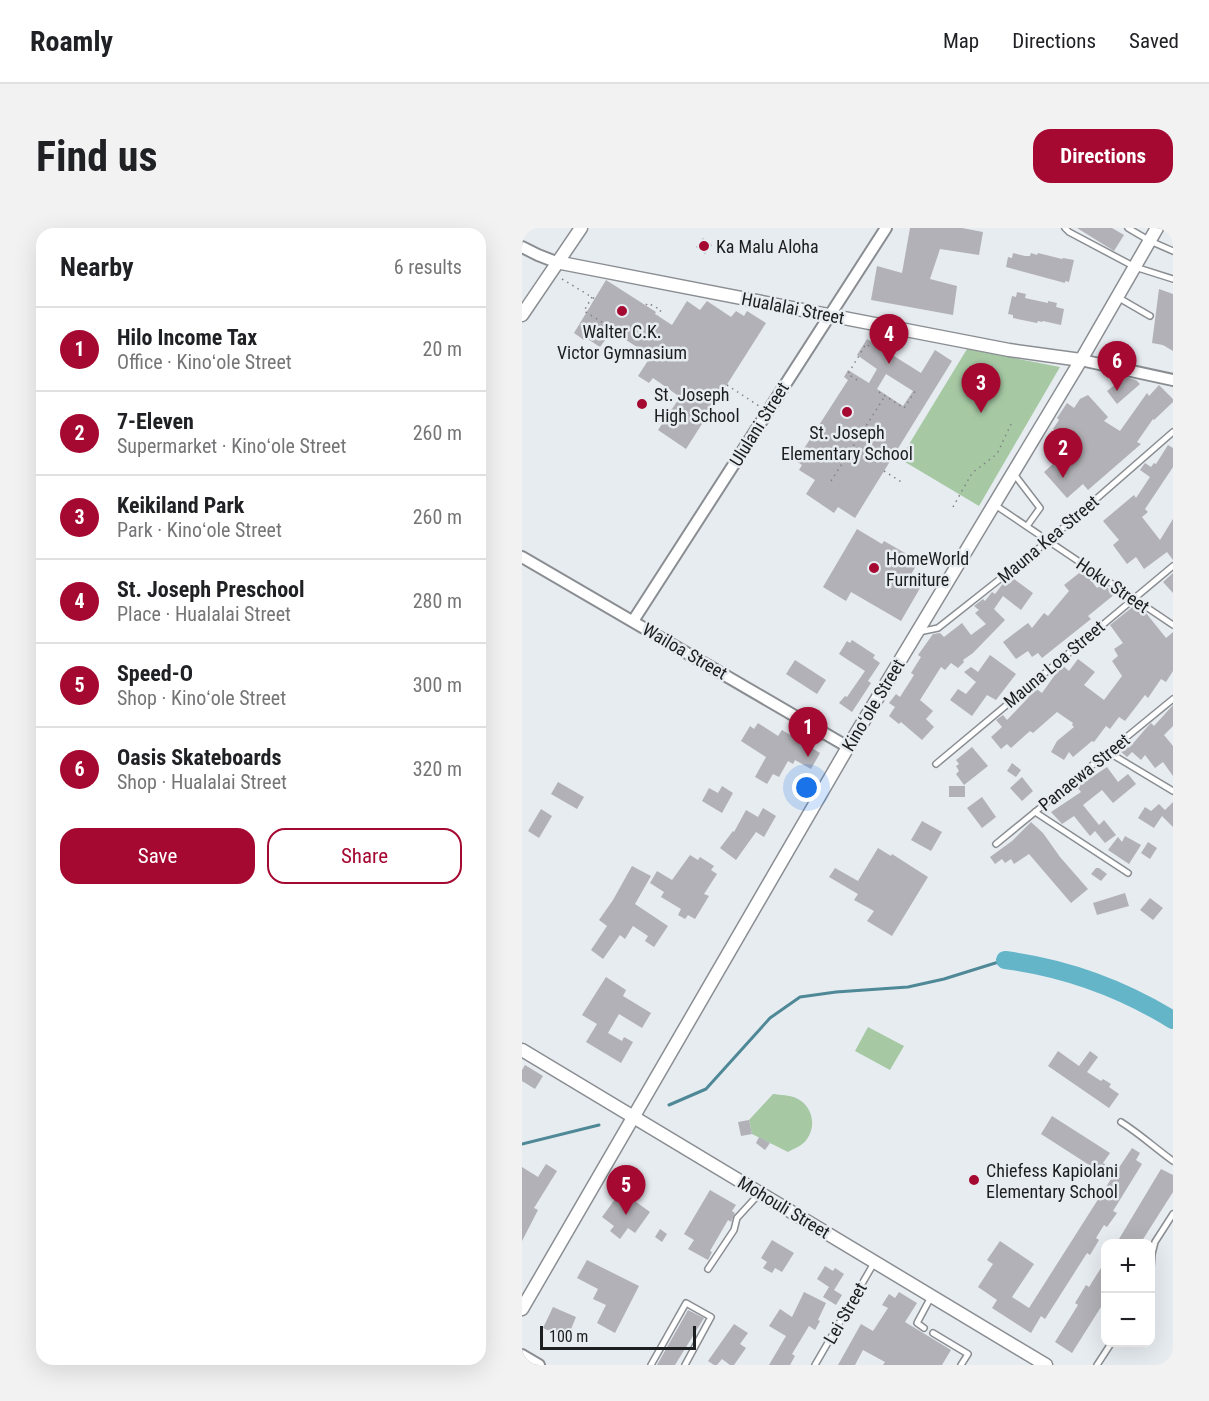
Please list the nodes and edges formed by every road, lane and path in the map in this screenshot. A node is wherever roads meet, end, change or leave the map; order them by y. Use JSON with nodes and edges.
{"nodes":[{"id":1,"x":580,"y":228,"type":"edge"},
{"id":2,"x":886,"y":228,"type":"edge"},
{"id":3,"x":1065,"y":228,"type":"edge"},
{"id":4,"x":1128,"y":228,"type":"edge"},
{"id":5,"x":1157,"y":228,"type":"edge"},
{"id":6,"x":1150,"y":241,"type":"junction"},
{"id":7,"x":522,"y":247,"type":"edge"},
{"id":8,"x":1173,"y":251,"type":"edge"},
{"id":9,"x":553,"y":267,"type":"junction"},
{"id":10,"x":1134,"y":267,"type":"junction"},
{"id":11,"x":1173,"y":279,"type":"edge"},
{"id":12,"x":1117,"y":297,"type":"junction"},
{"id":13,"x":646,"y":305,"type":"dead end"},
{"id":14,"x":522,"y":315,"type":"edge"},
{"id":15,"x":658,"y":316,"type":"dead end"},
{"id":16,"x":829,"y":316,"type":"junction"},
{"id":17,"x":1150,"y":316,"type":"dead end"},
{"id":18,"x":623,"y":335,"type":"dead end"},
{"id":19,"x":872,"y":348,"type":"dead end"},
{"id":20,"x":1081,"y":360,"type":"junction"},
{"id":21,"x":857,"y":380,"type":"dead end"},
{"id":22,"x":1173,"y":380,"type":"edge"},
{"id":23,"x":727,"y":384,"type":"dead end"},
{"id":24,"x":916,"y":390,"type":"dead end"},
{"id":25,"x":879,"y":392,"type":"dead end"},
{"id":26,"x":885,"y":396,"type":"junction"},
{"id":27,"x":767,"y":412,"type":"junction"},
{"id":28,"x":1012,"y":422,"type":"dead end"},
{"id":29,"x":1173,"y":432,"type":"edge"},
{"id":30,"x":884,"y":471,"type":"dead end"},
{"id":31,"x":1013,"y":473,"type":"junction"},
{"id":32,"x":831,"y":481,"type":"dead end"},
{"id":33,"x":903,"y":483,"type":"dead end"},
{"id":34,"x":994,"y":504,"type":"junction"},
{"id":35,"x":953,"y":507,"type":"dead end"},
{"id":36,"x":1027,"y":526,"type":"junction"},
{"id":37,"x":1048,"y":541,"type":"junction"},
{"id":38,"x":522,"y":557,"type":"edge"},
{"id":39,"x":1173,"y":566,"type":"edge"},
{"id":40,"x":1132,"y":598,"type":"junction"},
{"id":41,"x":633,"y":621,"type":"junction"},
{"id":42,"x":1173,"y":625,"type":"edge"},
{"id":43,"x":916,"y":632,"type":"junction"},
{"id":44,"x":1173,"y":699,"type":"edge"},
{"id":45,"x":848,"y":747,"type":"junction"},
{"id":46,"x":1108,"y":752,"type":"junction"},
{"id":47,"x":936,"y":764,"type":"dead end"},
{"id":48,"x":1173,"y":791,"type":"edge"},
{"id":49,"x":1035,"y":812,"type":"junction"},
{"id":50,"x":996,"y":844,"type":"dead end"},
{"id":51,"x":1128,"y":873,"type":"dead end"},
{"id":52,"x":522,"y":1050,"type":"edge"},
{"id":53,"x":634,"y":1117,"type":"junction"},
{"id":54,"x":1121,"y":1122,"type":"dead end"},
{"id":55,"x":1173,"y":1161,"type":"edge"},
{"id":56,"x":760,"y":1193,"type":"junction"},
{"id":57,"x":1173,"y":1214,"type":"edge"},
{"id":58,"x":1155,"y":1242,"type":"edge"},
{"id":59,"x":875,"y":1261,"type":"junction"},
{"id":60,"x":708,"y":1269,"type":"dead end"},
{"id":61,"x":932,"y":1296,"type":"junction"},
{"id":62,"x":522,"y":1309,"type":"edge"},
{"id":63,"x":924,"y":1328,"type":"dead end"},
{"id":64,"x":933,"y":1333,"type":"dead end"},
{"id":65,"x":1109,"y":1347,"type":"edge"},
{"id":66,"x":522,"y":1355,"type":"edge"},
{"id":67,"x":539,"y":1365,"type":"edge"},
{"id":68,"x":651,"y":1365,"type":"edge"},
{"id":69,"x":685,"y":1365,"type":"edge"},
{"id":70,"x":815,"y":1365,"type":"edge"},
{"id":71,"x":961,"y":1365,"type":"edge"},
{"id":72,"x":1046,"y":1365,"type":"edge"},
{"id":73,"x":1097,"y":1365,"type":"edge"}],
"edges":[{"from":1,"to":9,"type":"street"},
{"from":2,"to":16,"type":"street","name":"Ululani Street"},
{"from":3,"to":10,"type":"lane"},
{"from":4,"to":6,"type":"lane"},
{"from":5,"to":6,"type":"street","name":"Kinoʻole Street"},
{"from":6,"to":8,"type":"lane"},
{"from":6,"to":10,"type":"street","name":"Kinoʻole Street"},
{"from":7,"to":9,"type":"street","name":"Hualalai Street"},
{"from":9,"to":14,"type":"street"},
{"from":9,"to":16,"type":"street","name":"Hualalai Street"},
{"from":9,"to":18,"type":"path"},
{"from":10,"to":11,"type":"lane"},
{"from":10,"to":12,"type":"street","name":"Kinoʻole Street"},
{"from":12,"to":17,"type":"lane"},
{"from":12,"to":20,"type":"street","name":"Kinoʻole Street"},
{"from":13,"to":15,"type":"path"},
{"from":16,"to":20,"type":"street","name":"Hualalai Street"},
{"from":16,"to":27,"type":"street","name":"Ululani Street"},
{"from":19,"to":21,"type":"path"},
{"from":20,"to":22,"type":"street","name":"Hualalai Street"},
{"from":20,"to":31,"type":"street","name":"Kinoʻole Street"},
{"from":23,"to":27,"type":"path"},
{"from":24,"to":26,"type":"path"},
{"from":25,"to":26,"type":"path"},
{"from":26,"to":32,"type":"path"},
{"from":27,"to":41,"type":"street","name":"Ululani Street"},
{"from":28,"to":35,"type":"path"},
{"from":29,"to":37,"type":"lane","name":"Mauna Kea Street"},
{"from":30,"to":33,"type":"path"},
{"from":31,"to":34,"type":"street","name":"Kinoʻole Street"},
{"from":31,"to":36,"type":"lane"},
{"from":34,"to":36,"type":"lane","name":"Hoku Street"},
{"from":34,"to":43,"type":"street","name":"Kinoʻole Street"},
{"from":36,"to":37,"type":"lane","name":"Hoku Street"},
{"from":37,"to":40,"type":"lane","name":"Hoku Street"},
{"from":37,"to":43,"type":"lane","name":"Mauna Kea Street"},
{"from":38,"to":41,"type":"street","name":"Wailoa Street"},
{"from":39,"to":40,"type":"lane","name":"Mauna Loa Street"},
{"from":40,"to":42,"type":"lane","name":"Hoku Street"},
{"from":40,"to":47,"type":"lane","name":"Mauna Loa Street"},
{"from":41,"to":45,"type":"street","name":"Wailoa Street"},
{"from":43,"to":45,"type":"street","name":"Kinoʻole Street"},
{"from":44,"to":46,"type":"lane","name":"Panaewa Street"},
{"from":45,"to":53,"type":"street","name":"Kinoʻole Street"},
{"from":46,"to":48,"type":"lane"},
{"from":46,"to":49,"type":"lane","name":"Panaewa Street"},
{"from":49,"to":50,"type":"lane","name":"Panaewa Street"},
{"from":49,"to":51,"type":"lane"},
{"from":52,"to":53,"type":"street","name":"Mohouli Street"},
{"from":53,"to":56,"type":"street","name":"Mohouli Street"},
{"from":53,"to":62,"type":"street","name":"Kinoʻole Street"},
{"from":54,"to":55,"type":"lane"},
{"from":56,"to":59,"type":"street","name":"Mohouli Street"},
{"from":56,"to":60,"type":"lane"},
{"from":57,"to":58,"type":"lane"},
{"from":59,"to":61,"type":"street","name":"Mohouli Street"},
{"from":59,"to":70,"type":"lane","name":"Lei Street"},
{"from":61,"to":63,"type":"lane"},
{"from":61,"to":72,"type":"street","name":"Mohouli Street"},
{"from":64,"to":71,"type":"lane"},
{"from":65,"to":73,"type":"lane"},
{"from":66,"to":67,"type":"street"},
{"from":68,"to":69,"type":"lane"}]}
